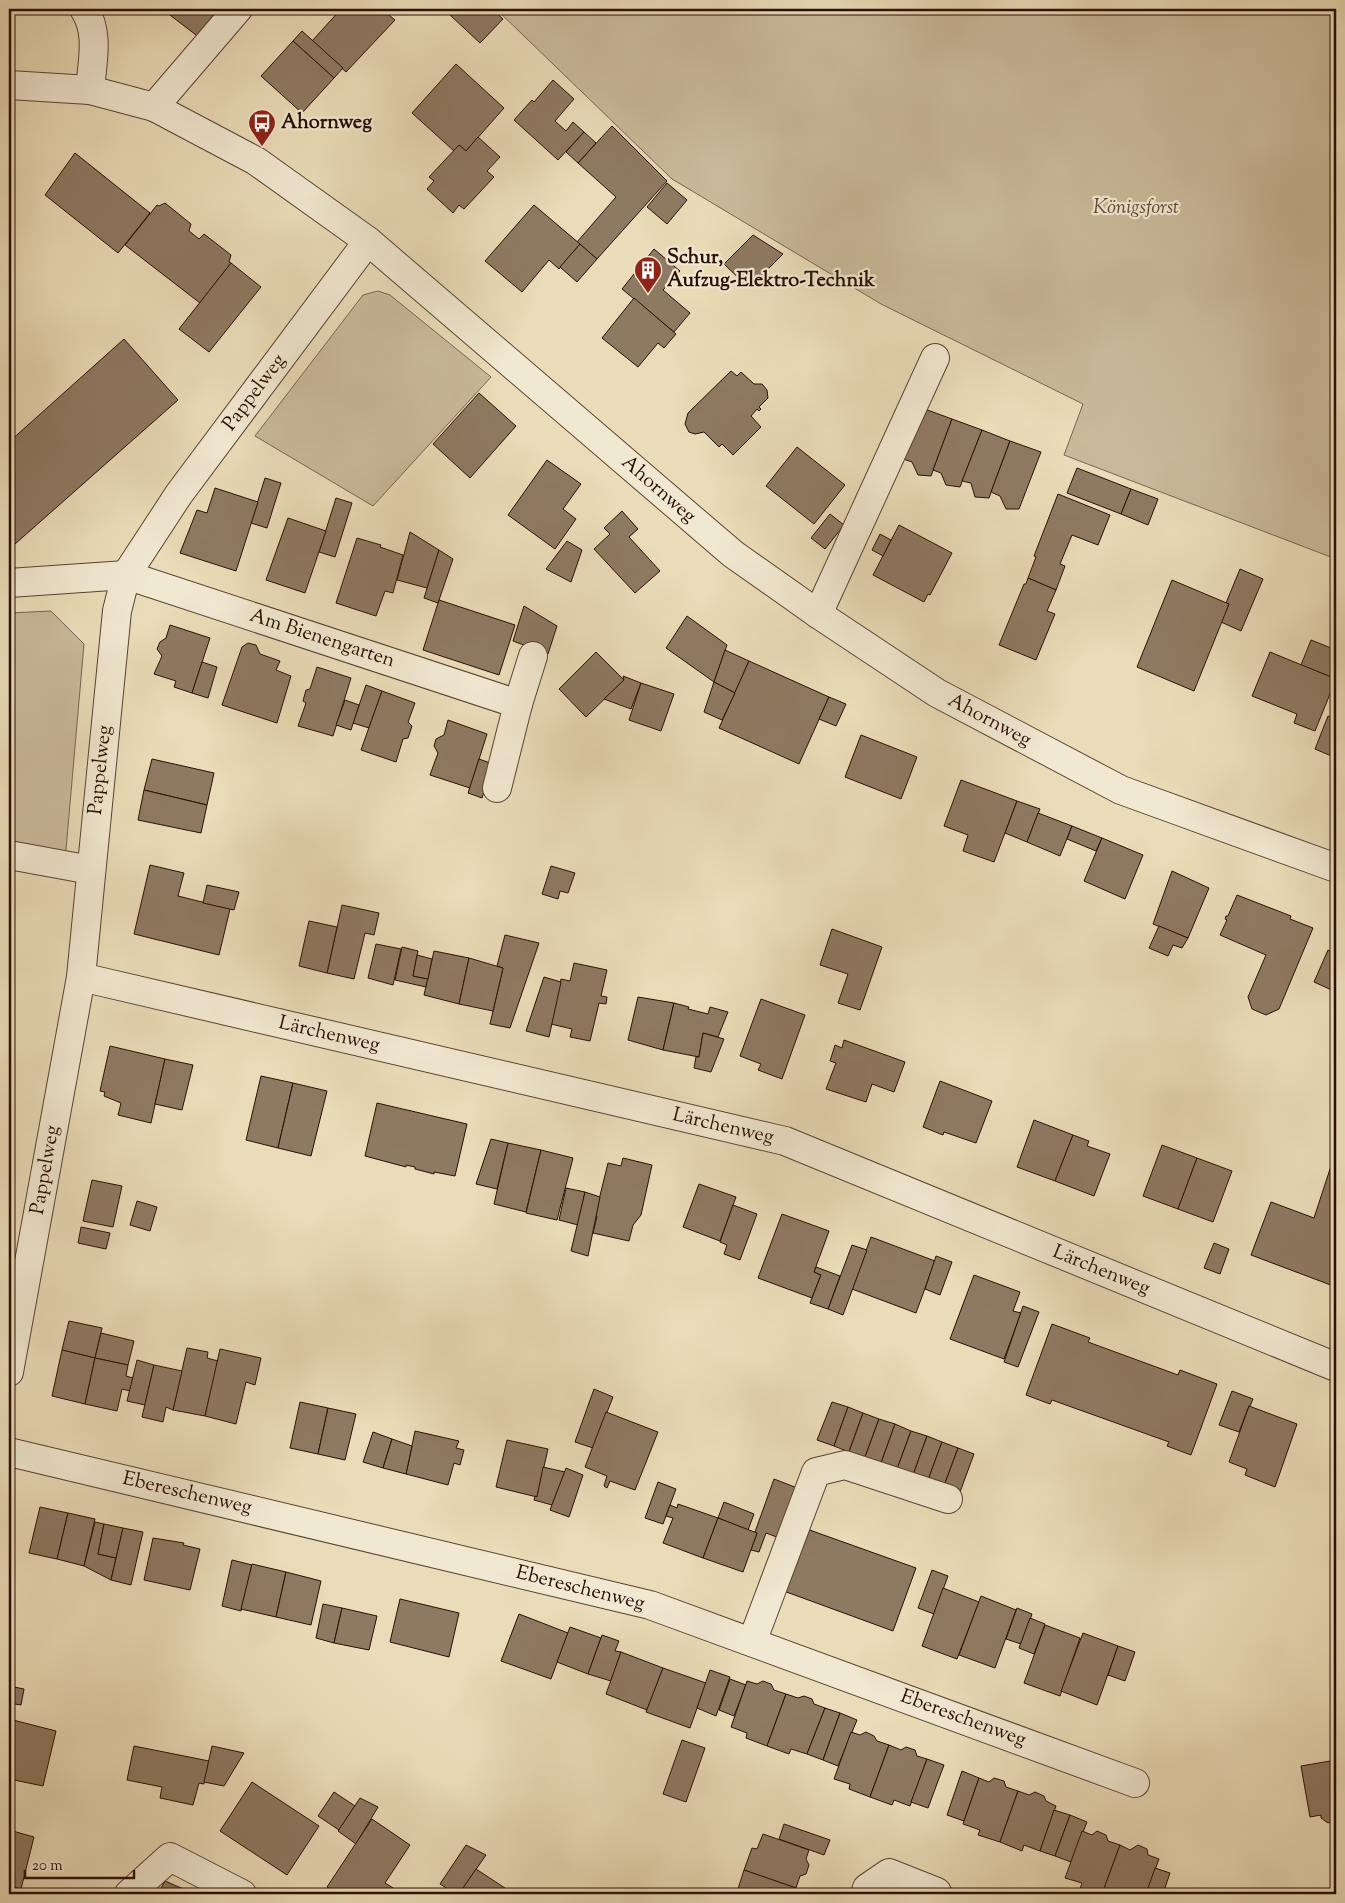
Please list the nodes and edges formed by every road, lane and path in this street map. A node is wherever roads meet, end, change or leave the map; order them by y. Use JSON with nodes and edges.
{"nodes":[{"id":1,"x":84,"y":9,"type":"edge"},
{"id":2,"x":238,"y":9,"type":"edge"},
{"id":3,"x":9,"y":85,"type":"edge"},
{"id":4,"x":90,"y":90,"type":"junction"},
{"id":5,"x":154,"y":107,"type":"junction"},
{"id":6,"x":368,"y":241,"type":"junction"},
{"id":7,"x":935,"y":358,"type":"dead end"},
{"id":8,"x":126,"y":575,"type":"junction"},
{"id":9,"x":9,"y":583,"type":"edge"},
{"id":10,"x":818,"y":614,"type":"junction"},
{"id":11,"x":533,"y":656,"type":"dead end"},
{"id":12,"x":518,"y":704,"type":"junction"},
{"id":13,"x":497,"y":788,"type":"dead end"},
{"id":14,"x":9,"y":855,"type":"edge"},
{"id":15,"x":1336,"y":868,"type":"edge"},
{"id":16,"x":90,"y":870,"type":"junction"},
{"id":17,"x":81,"y":977,"type":"junction"},
{"id":18,"x":1336,"y":1367,"type":"edge"},
{"id":19,"x":9,"y":1372,"type":"edge"},
{"id":20,"x":9,"y":1452,"type":"edge"},
{"id":21,"x":948,"y":1499,"type":"dead end"},
{"id":22,"x":752,"y":1642,"type":"junction"},
{"id":23,"x":1135,"y":1782,"type":"dead end"},
{"id":24,"x":129,"y":1894,"type":"edge"},
{"id":25,"x":242,"y":1894,"type":"edge"},
{"id":26,"x":865,"y":1894,"type":"edge"},
{"id":27,"x":937,"y":1894,"type":"edge"}],
"edges":[{"from":1,"to":4,"type":"street"},
{"from":2,"to":5,"type":"street"},
{"from":3,"to":4,"type":"street","name":"Ahornweg"},
{"from":4,"to":5,"type":"street","name":"Ahornweg"},
{"from":5,"to":6,"type":"street","name":"Ahornweg"},
{"from":6,"to":8,"type":"street","name":"Pappelweg"},
{"from":6,"to":10,"type":"street","name":"Ahornweg"},
{"from":7,"to":10,"type":"street"},
{"from":8,"to":9,"type":"street"},
{"from":8,"to":12,"type":"street","name":"Am Bienengarten"},
{"from":8,"to":16,"type":"street","name":"Pappelweg"},
{"from":10,"to":15,"type":"street","name":"Ahornweg"},
{"from":11,"to":12,"type":"street"},
{"from":12,"to":13,"type":"street"},
{"from":14,"to":16,"type":"street"},
{"from":16,"to":17,"type":"street","name":"Pappelweg"},
{"from":17,"to":18,"type":"street","name":"Lärchenweg"},
{"from":17,"to":19,"type":"street","name":"Pappelweg"},
{"from":20,"to":22,"type":"street","name":"Ebereschenweg"},
{"from":21,"to":22,"type":"street"},
{"from":22,"to":23,"type":"street","name":"Ebereschenweg"},
{"from":24,"to":25,"type":"street"},
{"from":26,"to":27,"type":"street"}]}
